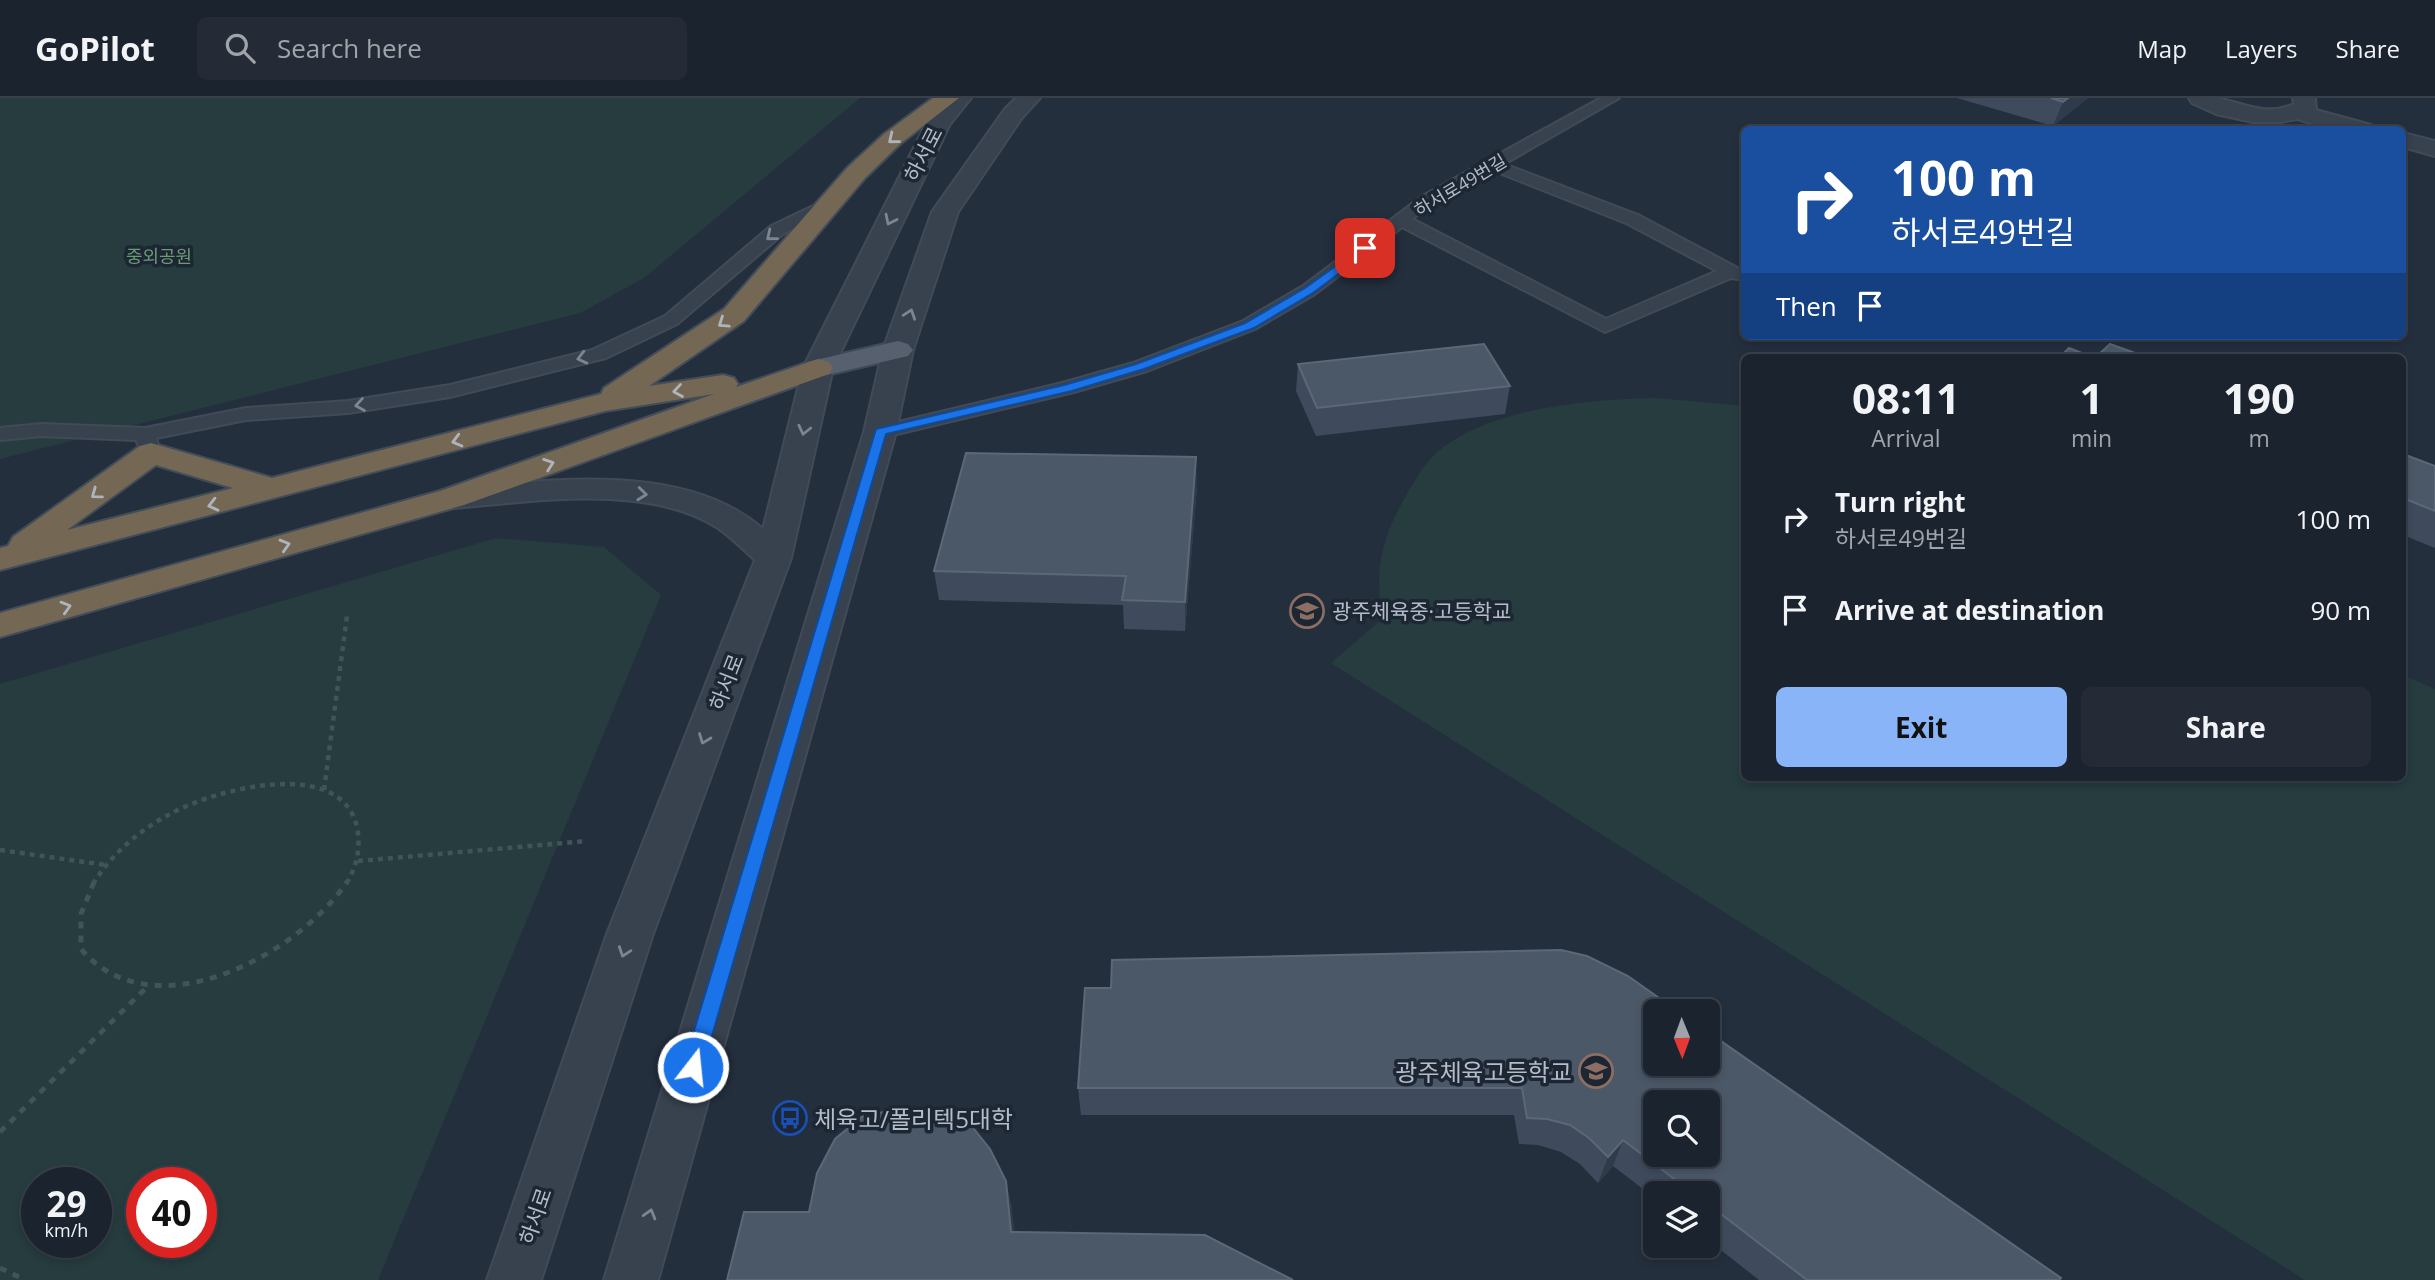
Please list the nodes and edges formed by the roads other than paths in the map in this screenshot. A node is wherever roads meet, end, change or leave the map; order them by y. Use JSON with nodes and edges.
{"nodes":[{"id":1,"x":948,"y":98,"type":"edge"},
{"id":2,"x":960,"y":98,"type":"edge"},
{"id":3,"x":1029,"y":98,"type":"edge"},
{"id":4,"x":1612,"y":98,"type":"edge"},
{"id":5,"x":2200,"y":98,"type":"edge"},
{"id":6,"x":2301,"y":105,"type":"edge"},
{"id":7,"x":2353,"y":126,"type":"edge"},
{"id":8,"x":2406,"y":141,"type":"edge"},
{"id":9,"x":2435,"y":149,"type":"edge"},
{"id":10,"x":1492,"y":165,"type":"junction"},
{"id":11,"x":830,"y":203,"type":"junction"},
{"id":12,"x":1403,"y":221,"type":"junction"},
{"id":13,"x":1738,"y":275,"type":"edge"},
{"id":14,"x":898,"y":350,"type":"junction"},
{"id":15,"x":818,"y":369,"type":"junction"},
{"id":16,"x":604,"y":402,"type":"junction"},
{"id":17,"x":880,"y":432,"type":"junction"},
{"id":18,"x":0,"y":434,"type":"edge"},
{"id":19,"x":148,"y":444,"type":"junction"},
{"id":20,"x":274,"y":489,"type":"junction"},
{"id":21,"x":452,"y":498,"type":"junction"},
{"id":22,"x":5,"y":558,"type":"edge"},
{"id":23,"x":773,"y":558,"type":"junction"},
{"id":24,"x":0,"y":625,"type":"edge"},
{"id":25,"x":514,"y":1280,"type":"edge"},
{"id":26,"x":631,"y":1280,"type":"edge"}],
"edges":[{"from":1,"to":11,"type":"highway","one_way":true},
{"from":2,"to":15,"type":"street","name":"하서로","one_way":true},
{"from":14,"to":3,"type":"street","one_way":true},
{"from":4,"to":10,"type":"lane","name":"하서로49번길"},
{"from":5,"to":6,"type":"street"},
{"from":6,"to":7,"type":"street"},
{"from":8,"to":9,"type":"street"},
{"from":10,"to":12,"type":"lane","name":"하서로49번길"},
{"from":10,"to":13,"type":"lane"},
{"from":11,"to":16,"type":"highway","one_way":true},
{"from":11,"to":19,"type":"lane","one_way":true},
{"from":12,"to":13,"type":"lane"},
{"from":12,"to":17,"type":"lane","name":"하서로49번길"},
{"from":14,"to":15,"type":"main road"},
{"from":14,"to":17,"type":"street"},
{"from":15,"to":16,"type":"highway","one_way":true},
{"from":21,"to":15,"type":"highway","one_way":true},
{"from":15,"to":23,"type":"street","name":"하서로","one_way":true},
{"from":16,"to":20,"type":"highway","one_way":true},
{"from":26,"to":17,"type":"street","one_way":true},
{"from":18,"to":19,"type":"lane"},
{"from":19,"to":20,"type":"highway"},
{"from":19,"to":22,"type":"highway","one_way":true},
{"from":20,"to":22,"type":"highway","one_way":true},
{"from":21,"to":23,"type":"street","one_way":true},
{"from":24,"to":21,"type":"highway","one_way":true},
{"from":23,"to":25,"type":"street","name":"하서로","one_way":true}]}
